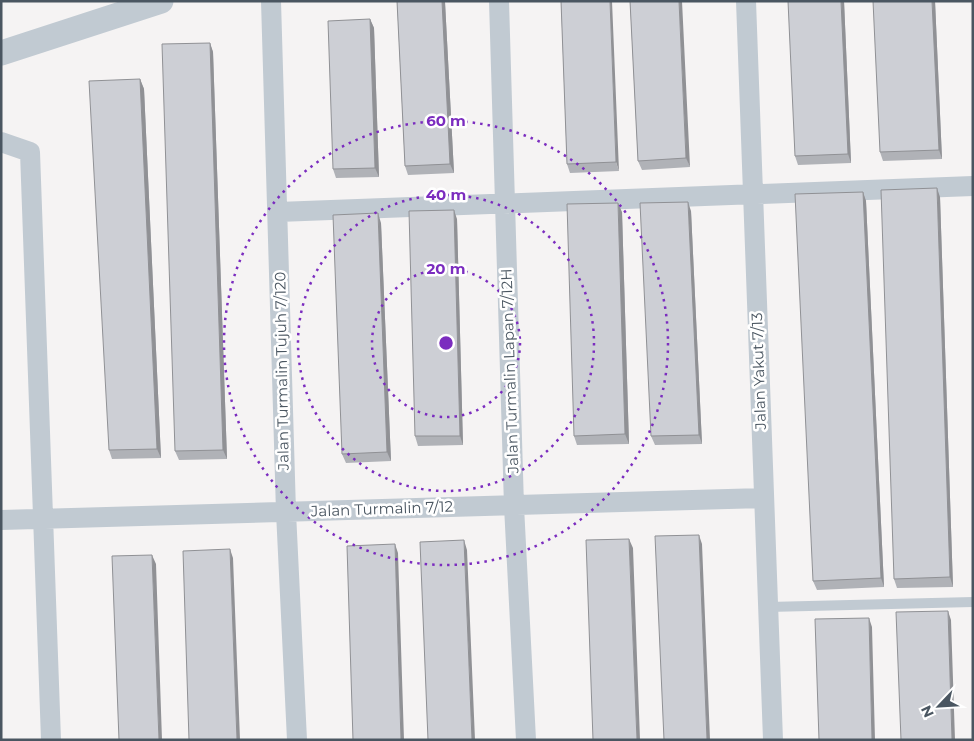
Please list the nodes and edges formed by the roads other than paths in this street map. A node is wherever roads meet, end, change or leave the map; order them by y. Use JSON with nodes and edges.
{"nodes":[{"id":1,"x":161,"y":1,"type":"edge"},
{"id":2,"x":271,"y":1,"type":"edge"},
{"id":3,"x":499,"y":1,"type":"edge"},
{"id":4,"x":746,"y":1,"type":"edge"},
{"id":5,"x":1,"y":53,"type":"edge"},
{"id":6,"x":1,"y":142,"type":"edge"},
{"id":7,"x":973,"y":186,"type":"edge"},
{"id":8,"x":752,"y":194,"type":"junction"},
{"id":9,"x":505,"y":204,"type":"junction"},
{"id":10,"x":278,"y":212,"type":"junction"},
{"id":11,"x":763,"y":498,"type":"junction"},
{"id":12,"x":514,"y":506,"type":"junction"},
{"id":13,"x":286,"y":512,"type":"junction"},
{"id":14,"x":43,"y":519,"type":"junction"},
{"id":15,"x":1,"y":520,"type":"edge"},
{"id":16,"x":973,"y":602,"type":"edge"},
{"id":17,"x":768,"y":608,"type":"junction"},
{"id":18,"x":51,"y":740,"type":"edge"},
{"id":19,"x":297,"y":740,"type":"edge"},
{"id":20,"x":526,"y":740,"type":"edge"},
{"id":21,"x":773,"y":740,"type":"edge"}],
"edges":[{"from":1,"to":5,"type":"street"},
{"from":2,"to":10,"type":"street","name":"Jalan Turmalin Tujuh 7/120"},
{"from":3,"to":9,"type":"street","name":"Jalan Turmalin Lapan 7/12H"},
{"from":4,"to":8,"type":"street","name":"Jalan Yakut 7/13"},
{"from":6,"to":14,"type":"street"},
{"from":7,"to":8,"type":"street"},
{"from":8,"to":9,"type":"street"},
{"from":8,"to":11,"type":"street","name":"Jalan Yakut 7/13"},
{"from":9,"to":10,"type":"street"},
{"from":9,"to":12,"type":"street","name":"Jalan Turmalin Lapan 7/12H"},
{"from":10,"to":13,"type":"street","name":"Jalan Turmalin Tujuh 7/120"},
{"from":11,"to":12,"type":"street","name":"Jalan Turmalin 7/12"},
{"from":11,"to":17,"type":"street","name":"Jalan Yakut 7/13"},
{"from":12,"to":13,"type":"street","name":"Jalan Turmalin 7/12"},
{"from":12,"to":20,"type":"street","name":"Jalan Turmalin Lapan 7/12H"},
{"from":13,"to":14,"type":"street","name":"Jalan Turmalin 7/12"},
{"from":13,"to":19,"type":"street","name":"Jalan Turmalin Tujuh 7/120"},
{"from":14,"to":15,"type":"street","name":"Jalan Turmalin 7/12"},
{"from":14,"to":18,"type":"street"},
{"from":16,"to":17,"type":"lane"},
{"from":17,"to":21,"type":"street","name":"Jalan Yakut 7/13"}]}
